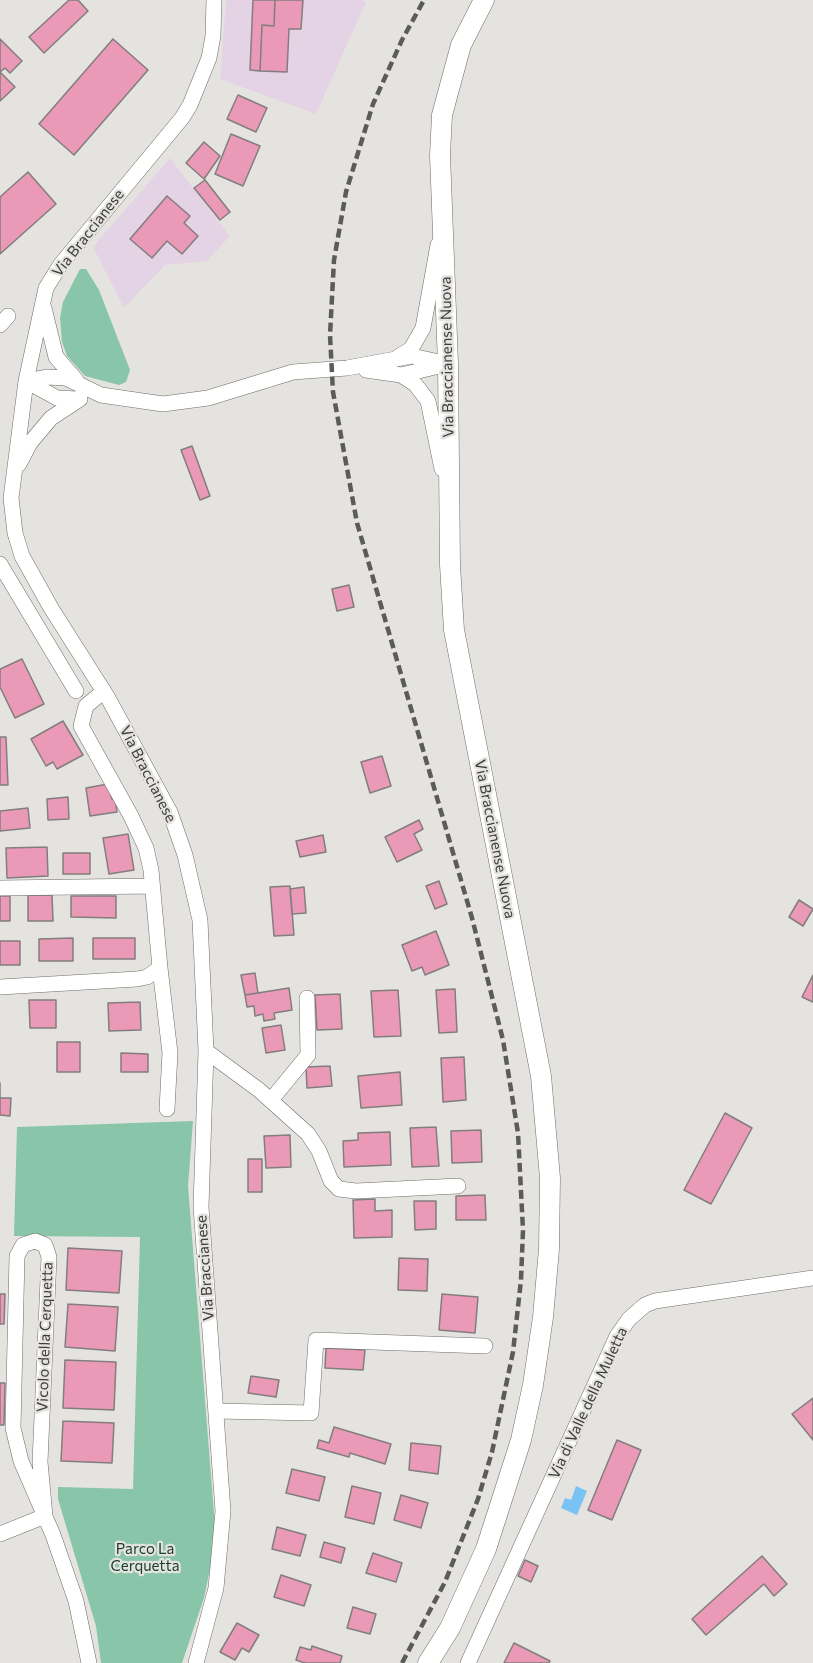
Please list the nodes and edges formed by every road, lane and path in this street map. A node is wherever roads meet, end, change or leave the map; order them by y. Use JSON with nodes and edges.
{"nodes":[{"id":1,"x":214,"y":0,"type":"edge"},
{"id":2,"x":484,"y":0,"type":"edge"},
{"id":3,"x":444,"y":215,"type":"junction"},
{"id":4,"x":42,"y":298,"type":"junction"},
{"id":5,"x":398,"y":357,"type":"junction"},
{"id":6,"x":448,"y":364,"type":"junction"},
{"id":7,"x":347,"y":368,"type":"junction"},
{"id":8,"x":401,"y":375,"type":"junction"},
{"id":9,"x":26,"y":381,"type":"junction"},
{"id":10,"x":78,"y":382,"type":"junction"},
{"id":11,"x":101,"y":395,"type":"junction"},
{"id":12,"x":80,"y":399,"type":"junction"},
{"id":13,"x":12,"y":484,"type":"junction"},
{"id":14,"x":450,"y":517,"type":"junction"},
{"id":15,"x":0,"y":564,"type":"edge"},
{"id":16,"x":94,"y":676,"type":"junction"},
{"id":17,"x":76,"y":691,"type":"junction"},
{"id":18,"x":104,"y":691,"type":"junction"},
{"id":19,"x":86,"y":706,"type":"junction"},
{"id":20,"x":152,"y":886,"type":"junction"},
{"id":21,"x":0,"y":888,"type":"edge"},
{"id":22,"x":160,"y":968,"type":"junction"},
{"id":23,"x":0,"y":987,"type":"edge"},
{"id":24,"x":307,"y":998,"type":"dead end"},
{"id":25,"x":206,"y":1051,"type":"junction"},
{"id":26,"x":271,"y":1100,"type":"junction"},
{"id":27,"x":167,"y":1109,"type":"dead end"},
{"id":28,"x":458,"y":1186,"type":"dead end"},
{"id":29,"x":813,"y":1278,"type":"edge"},
{"id":30,"x":485,"y":1346,"type":"dead end"},
{"id":31,"x":217,"y":1411,"type":"junction"},
{"id":32,"x":45,"y":1516,"type":"junction"},
{"id":33,"x":0,"y":1534,"type":"edge"},
{"id":34,"x":89,"y":1663,"type":"edge"},
{"id":35,"x":196,"y":1663,"type":"edge"},
{"id":36,"x":428,"y":1663,"type":"edge"},
{"id":37,"x":468,"y":1663,"type":"edge"}],
"edges":[{"from":1,"to":4,"type":"street","name":"Via Braccianese"},
{"from":2,"to":3,"type":"main road","name":"Via Braccianense Nuova"},
{"from":3,"to":5,"type":"street"},
{"from":3,"to":6,"type":"main road","name":"Via Braccianense Nuova"},
{"from":4,"to":9,"type":"street","name":"Via Braccianese"},
{"from":4,"to":10,"type":"street"},
{"from":5,"to":6,"type":"street"},
{"from":5,"to":7,"type":"street"},
{"from":6,"to":8,"type":"street"},
{"from":6,"to":14,"type":"main road","name":"Via Braccianense Nuova"},
{"from":7,"to":8,"type":"street"},
{"from":7,"to":11,"type":"street"},
{"from":8,"to":14,"type":"street"},
{"from":9,"to":10,"type":"street"},
{"from":9,"to":12,"type":"street"},
{"from":9,"to":13,"type":"street","name":"Via Braccianese"},
{"from":10,"to":11,"type":"street"},
{"from":11,"to":12,"type":"street"},
{"from":12,"to":13,"type":"street"},
{"from":13,"to":16,"type":"street","name":"Via Braccianese"},
{"from":14,"to":36,"type":"main road","name":"Via Braccianense Nuova"},
{"from":15,"to":17,"type":"street"},
{"from":16,"to":17,"type":"street"},
{"from":16,"to":18,"type":"street","name":"Via Braccianese"},
{"from":17,"to":19,"type":"street"},
{"from":18,"to":19,"type":"street"},
{"from":18,"to":25,"type":"street","name":"Via Braccianese"},
{"from":19,"to":20,"type":"street"},
{"from":20,"to":21,"type":"street"},
{"from":20,"to":22,"type":"street"},
{"from":22,"to":23,"type":"street"},
{"from":22,"to":27,"type":"street"},
{"from":24,"to":26,"type":"street"},
{"from":25,"to":26,"type":"street"},
{"from":25,"to":31,"type":"street","name":"Via Braccianese"},
{"from":26,"to":28,"type":"street"},
{"from":29,"to":37,"type":"street","name":"Via di Valle della Muletta"},
{"from":30,"to":31,"type":"street"},
{"from":31,"to":35,"type":"street","name":"Via Braccianese"},
{"from":32,"to":32,"type":"street","name":"Vicolo della Cerquetta"},
{"from":32,"to":33,"type":"street"},
{"from":32,"to":34,"type":"street","name":"Vicolo della Cerquetta"}]}
